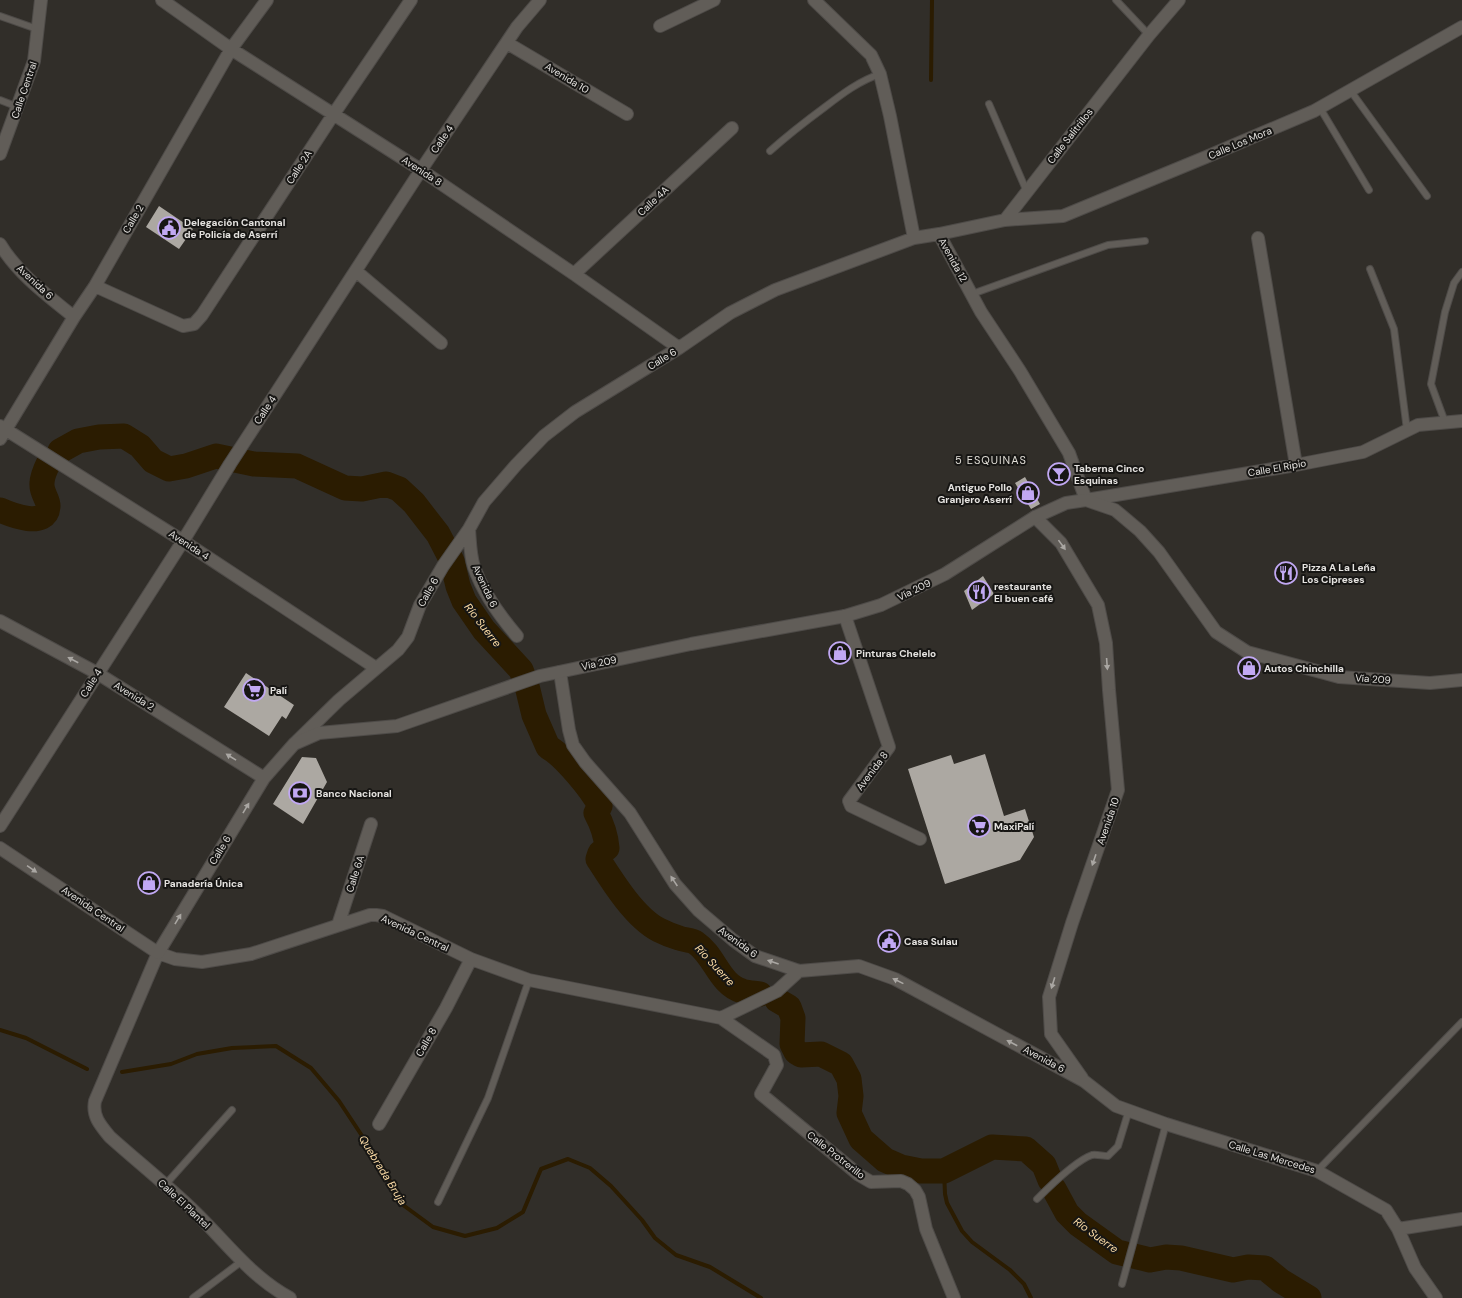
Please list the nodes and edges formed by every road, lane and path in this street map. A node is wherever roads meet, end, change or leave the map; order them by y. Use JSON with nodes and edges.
{"nodes":[{"id":1,"x":41,"y":0,"type":"edge"},
{"id":2,"x":162,"y":0,"type":"edge"},
{"id":3,"x":267,"y":0,"type":"edge"},
{"id":4,"x":411,"y":0,"type":"edge"},
{"id":5,"x":540,"y":0,"type":"edge"},
{"id":6,"x":714,"y":0,"type":"edge"},
{"id":7,"x":814,"y":0,"type":"edge"},
{"id":8,"x":1116,"y":0,"type":"edge"},
{"id":9,"x":1179,"y":0,"type":"edge"},
{"id":10,"x":0,"y":16,"type":"edge"},
{"id":11,"x":660,"y":26,"type":"dead end"},
{"id":12,"x":1462,"y":27,"type":"edge"},
{"id":13,"x":37,"y":29,"type":"junction"},
{"id":14,"x":1149,"y":35,"type":"junction"},
{"id":15,"x":507,"y":43,"type":"junction"},
{"id":16,"x":230,"y":49,"type":"junction"},
{"id":17,"x":880,"y":74,"type":"junction"},
{"id":18,"x":1350,"y":90,"type":"junction"},
{"id":19,"x":0,"y":100,"type":"edge"},
{"id":20,"x":989,"y":104,"type":"dead end"},
{"id":21,"x":18,"y":107,"type":"junction"},
{"id":22,"x":1320,"y":108,"type":"junction"},
{"id":23,"x":627,"y":114,"type":"dead end"},
{"id":24,"x":333,"y":115,"type":"junction"},
{"id":25,"x":732,"y":128,"type":"dead end"},
{"id":26,"x":770,"y":151,"type":"dead end"},
{"id":27,"x":0,"y":154,"type":"edge"},
{"id":28,"x":421,"y":170,"type":"junction"},
{"id":29,"x":1369,"y":190,"type":"dead end"},
{"id":30,"x":1026,"y":192,"type":"junction"},
{"id":31,"x":1427,"y":196,"type":"dead end"},
{"id":32,"x":1005,"y":220,"type":"junction"},
{"id":33,"x":939,"y":234,"type":"junction"},
{"id":34,"x":914,"y":238,"type":"junction"},
{"id":35,"x":1258,"y":238,"type":"dead end"},
{"id":36,"x":1145,"y":241,"type":"dead end"},
{"id":37,"x":0,"y":244,"type":"edge"},
{"id":38,"x":1370,"y":269,"type":"dead end"},
{"id":39,"x":356,"y":271,"type":"junction"},
{"id":40,"x":1462,"y":272,"type":"edge"},
{"id":41,"x":574,"y":274,"type":"junction"},
{"id":42,"x":95,"y":286,"type":"junction"},
{"id":43,"x":972,"y":294,"type":"junction"},
{"id":44,"x":74,"y":316,"type":"junction"},
{"id":45,"x":441,"y":343,"type":"dead end"},
{"id":46,"x":679,"y":348,"type":"junction"},
{"id":47,"x":1462,"y":421,"type":"edge"},
{"id":48,"x":1445,"y":422,"type":"junction"},
{"id":49,"x":1407,"y":430,"type":"junction"},
{"id":50,"x":2,"y":431,"type":"edge"},
{"id":51,"x":1296,"y":465,"type":"junction"},
{"id":52,"x":1086,"y":500,"type":"junction"},
{"id":53,"x":1035,"y":517,"type":"junction"},
{"id":54,"x":469,"y":529,"type":"junction"},
{"id":55,"x":183,"y":541,"type":"junction"},
{"id":56,"x":845,"y":616,"type":"junction"},
{"id":57,"x":0,"y":621,"type":"edge"},
{"id":58,"x":516,"y":636,"type":"dead end"},
{"id":59,"x":376,"y":668,"type":"junction"},
{"id":60,"x":560,"y":672,"type":"junction"},
{"id":61,"x":97,"y":673,"type":"junction"},
{"id":62,"x":1462,"y":680,"type":"edge"},
{"id":63,"x":294,"y":744,"type":"junction"},
{"id":64,"x":264,"y":778,"type":"junction"},
{"id":65,"x":371,"y":824,"type":"dead end"},
{"id":66,"x":0,"y":826,"type":"edge"},
{"id":67,"x":920,"y":839,"type":"dead end"},
{"id":68,"x":0,"y":848,"type":"edge"},
{"id":69,"x":338,"y":925,"type":"junction"},
{"id":70,"x":158,"y":952,"type":"junction"},
{"id":71,"x":471,"y":959,"type":"junction"},
{"id":72,"x":799,"y":971,"type":"junction"},
{"id":73,"x":529,"y":980,"type":"junction"},
{"id":74,"x":721,"y":1018,"type":"junction"},
{"id":75,"x":1462,"y":1022,"type":"edge"},
{"id":76,"x":1084,"y":1081,"type":"junction"},
{"id":77,"x":95,"y":1101,"type":"joint"},
{"id":78,"x":232,"y":1110,"type":"dead end"},
{"id":79,"x":1129,"y":1110,"type":"junction"},
{"id":80,"x":379,"y":1124,"type":"dead end"},
{"id":81,"x":1166,"y":1124,"type":"junction"},
{"id":82,"x":1317,"y":1171,"type":"junction"},
{"id":83,"x":165,"y":1185,"type":"junction"},
{"id":84,"x":1037,"y":1199,"type":"dead end"},
{"id":85,"x":438,"y":1202,"type":"dead end"},
{"id":86,"x":1462,"y":1219,"type":"edge"},
{"id":87,"x":1398,"y":1229,"type":"junction"},
{"id":88,"x":242,"y":1261,"type":"junction"},
{"id":89,"x":1122,"y":1284,"type":"dead end"},
{"id":90,"x":194,"y":1298,"type":"edge"},
{"id":91,"x":290,"y":1298,"type":"edge"},
{"id":92,"x":954,"y":1298,"type":"edge"},
{"id":93,"x":1436,"y":1298,"type":"edge"}],
"edges":[{"from":1,"to":13,"type":"street","name":"Calle Central"},
{"from":2,"to":16,"type":"street","name":"Avenida 8"},
{"from":3,"to":16,"type":"street","name":"Calle 2"},
{"from":4,"to":24,"type":"street","name":"Calle 2A"},
{"from":5,"to":15,"type":"street","name":"Calle 4"},
{"from":6,"to":11,"type":"street"},
{"from":7,"to":17,"type":"street"},
{"from":8,"to":14,"type":"lane"},
{"from":9,"to":14,"type":"street","name":"Calle Salitrillos"},
{"from":10,"to":13,"type":"lane"},
{"from":12,"to":18,"type":"street","name":"Calle Los Mora"},
{"from":13,"to":21,"type":"street","name":"Calle Central"},
{"from":14,"to":30,"type":"street","name":"Calle Salitrillos"},
{"from":15,"to":23,"type":"street","name":"Avenida 10"},
{"from":15,"to":28,"type":"street","name":"Calle 4"},
{"from":16,"to":24,"type":"street","name":"Avenida 8"},
{"from":16,"to":42,"type":"street","name":"Calle 2"},
{"from":17,"to":26,"type":"lane"},
{"from":17,"to":34,"type":"street"},
{"from":18,"to":22,"type":"street","name":"Calle Los Mora"},
{"from":18,"to":31,"type":"lane"},
{"from":19,"to":21,"type":"lane"},
{"from":20,"to":30,"type":"lane"},
{"from":21,"to":27,"type":"street","name":"Calle Central"},
{"from":22,"to":29,"type":"lane"},
{"from":22,"to":32,"type":"street","name":"Calle Los Mora"},
{"from":24,"to":28,"type":"street","name":"Avenida 8"},
{"from":24,"to":42,"type":"street","name":"Calle 2A"},
{"from":25,"to":41,"type":"street","name":"Calle 4A"},
{"from":28,"to":39,"type":"street","name":"Calle 4"},
{"from":28,"to":41,"type":"street","name":"Avenida 8"},
{"from":30,"to":32,"type":"street","name":"Calle Salitrillos"},
{"from":32,"to":33,"type":"street"},
{"from":33,"to":34,"type":"street","name":"Avenida 12"},
{"from":33,"to":43,"type":"street","name":"Avenida 12"},
{"from":34,"to":46,"type":"street","name":"Calle 6"},
{"from":35,"to":51,"type":"street"},
{"from":36,"to":43,"type":"lane"},
{"from":37,"to":44,"type":"street","name":"Avenida 6"},
{"from":38,"to":49,"type":"lane"},
{"from":39,"to":45,"type":"street"},
{"from":39,"to":55,"type":"street","name":"Calle 4"},
{"from":40,"to":48,"type":"lane"},
{"from":41,"to":46,"type":"street","name":"Avenida 8"},
{"from":42,"to":44,"type":"street","name":"Calle 2"},
{"from":43,"to":52,"type":"street","name":"Avenida 12"},
{"from":44,"to":50,"type":"street","name":"Calle 2"},
{"from":46,"to":54,"type":"street","name":"Calle 6"},
{"from":47,"to":48,"type":"street","name":"Calle El Ripio"},
{"from":48,"to":49,"type":"street","name":"Calle El Ripio"},
{"from":49,"to":51,"type":"street","name":"Calle El Ripio"},
{"from":50,"to":55,"type":"street","name":"Avenida 4"},
{"from":51,"to":52,"type":"street","name":"Calle El Ripio"},
{"from":52,"to":53,"type":"street","name":"Vía 209"},
{"from":52,"to":62,"type":"street","name":"Vía 209"},
{"from":53,"to":56,"type":"street","name":"Vía 209"},
{"from":53,"to":76,"type":"street","name":"Avenida 10","one_way":true},
{"from":54,"to":58,"type":"street","name":"Avenida 6"},
{"from":54,"to":59,"type":"street","name":"Calle 6"},
{"from":55,"to":59,"type":"street","name":"Avenida 4"},
{"from":55,"to":61,"type":"street","name":"Calle 4"},
{"from":56,"to":60,"type":"street","name":"Vía 209"},
{"from":56,"to":67,"type":"street","name":"Avenida 8"},
{"from":61,"to":57,"type":"street","name":"Avenida 2","one_way":true},
{"from":59,"to":63,"type":"street","name":"Calle 6"},
{"from":60,"to":63,"type":"street","name":"Vía 209"},
{"from":72,"to":60,"type":"street","name":"Avenida 6","one_way":true},
{"from":64,"to":61,"type":"street","name":"Avenida 2","one_way":true},
{"from":61,"to":66,"type":"street","name":"Calle 4"},
{"from":63,"to":64,"type":"street","name":"Calle 6"},
{"from":70,"to":64,"type":"street","name":"Calle 6","one_way":true},
{"from":65,"to":69,"type":"street","name":"Calle 6A"},
{"from":68,"to":70,"type":"street","name":"Avenida Central","one_way":true},
{"from":69,"to":70,"type":"street","name":"Avenida Central"},
{"from":69,"to":71,"type":"street","name":"Avenida Central"},
{"from":70,"to":77,"type":"street","name":"Calle 6"},
{"from":71,"to":73,"type":"street","name":"Avenida Central"},
{"from":71,"to":80,"type":"street","name":"Calle 8"},
{"from":72,"to":74,"type":"street"},
{"from":76,"to":72,"type":"street","name":"Avenida 6","one_way":true},
{"from":73,"to":74,"type":"street","name":"Avenida Central"},
{"from":73,"to":85,"type":"lane"},
{"from":74,"to":92,"type":"street","name":"Calle Protrerillo"},
{"from":75,"to":82,"type":"lane"},
{"from":76,"to":79,"type":"street","name":"Calle Las Mercedes"},
{"from":77,"to":83,"type":"street","name":"Calle El Plantel"},
{"from":78,"to":83,"type":"lane"},
{"from":79,"to":81,"type":"street","name":"Calle Las Mercedes"},
{"from":79,"to":84,"type":"lane"},
{"from":81,"to":82,"type":"street","name":"Calle Las Mercedes"},
{"from":81,"to":89,"type":"lane"},
{"from":82,"to":87,"type":"street","name":"Calle Las Mercedes"},
{"from":83,"to":88,"type":"street","name":"Calle El Plantel"},
{"from":86,"to":87,"type":"street"},
{"from":87,"to":93,"type":"street","name":"Calle Las Mercedes"},
{"from":88,"to":90,"type":"lane"},
{"from":88,"to":91,"type":"street","name":"Calle El Plantel"}]}
